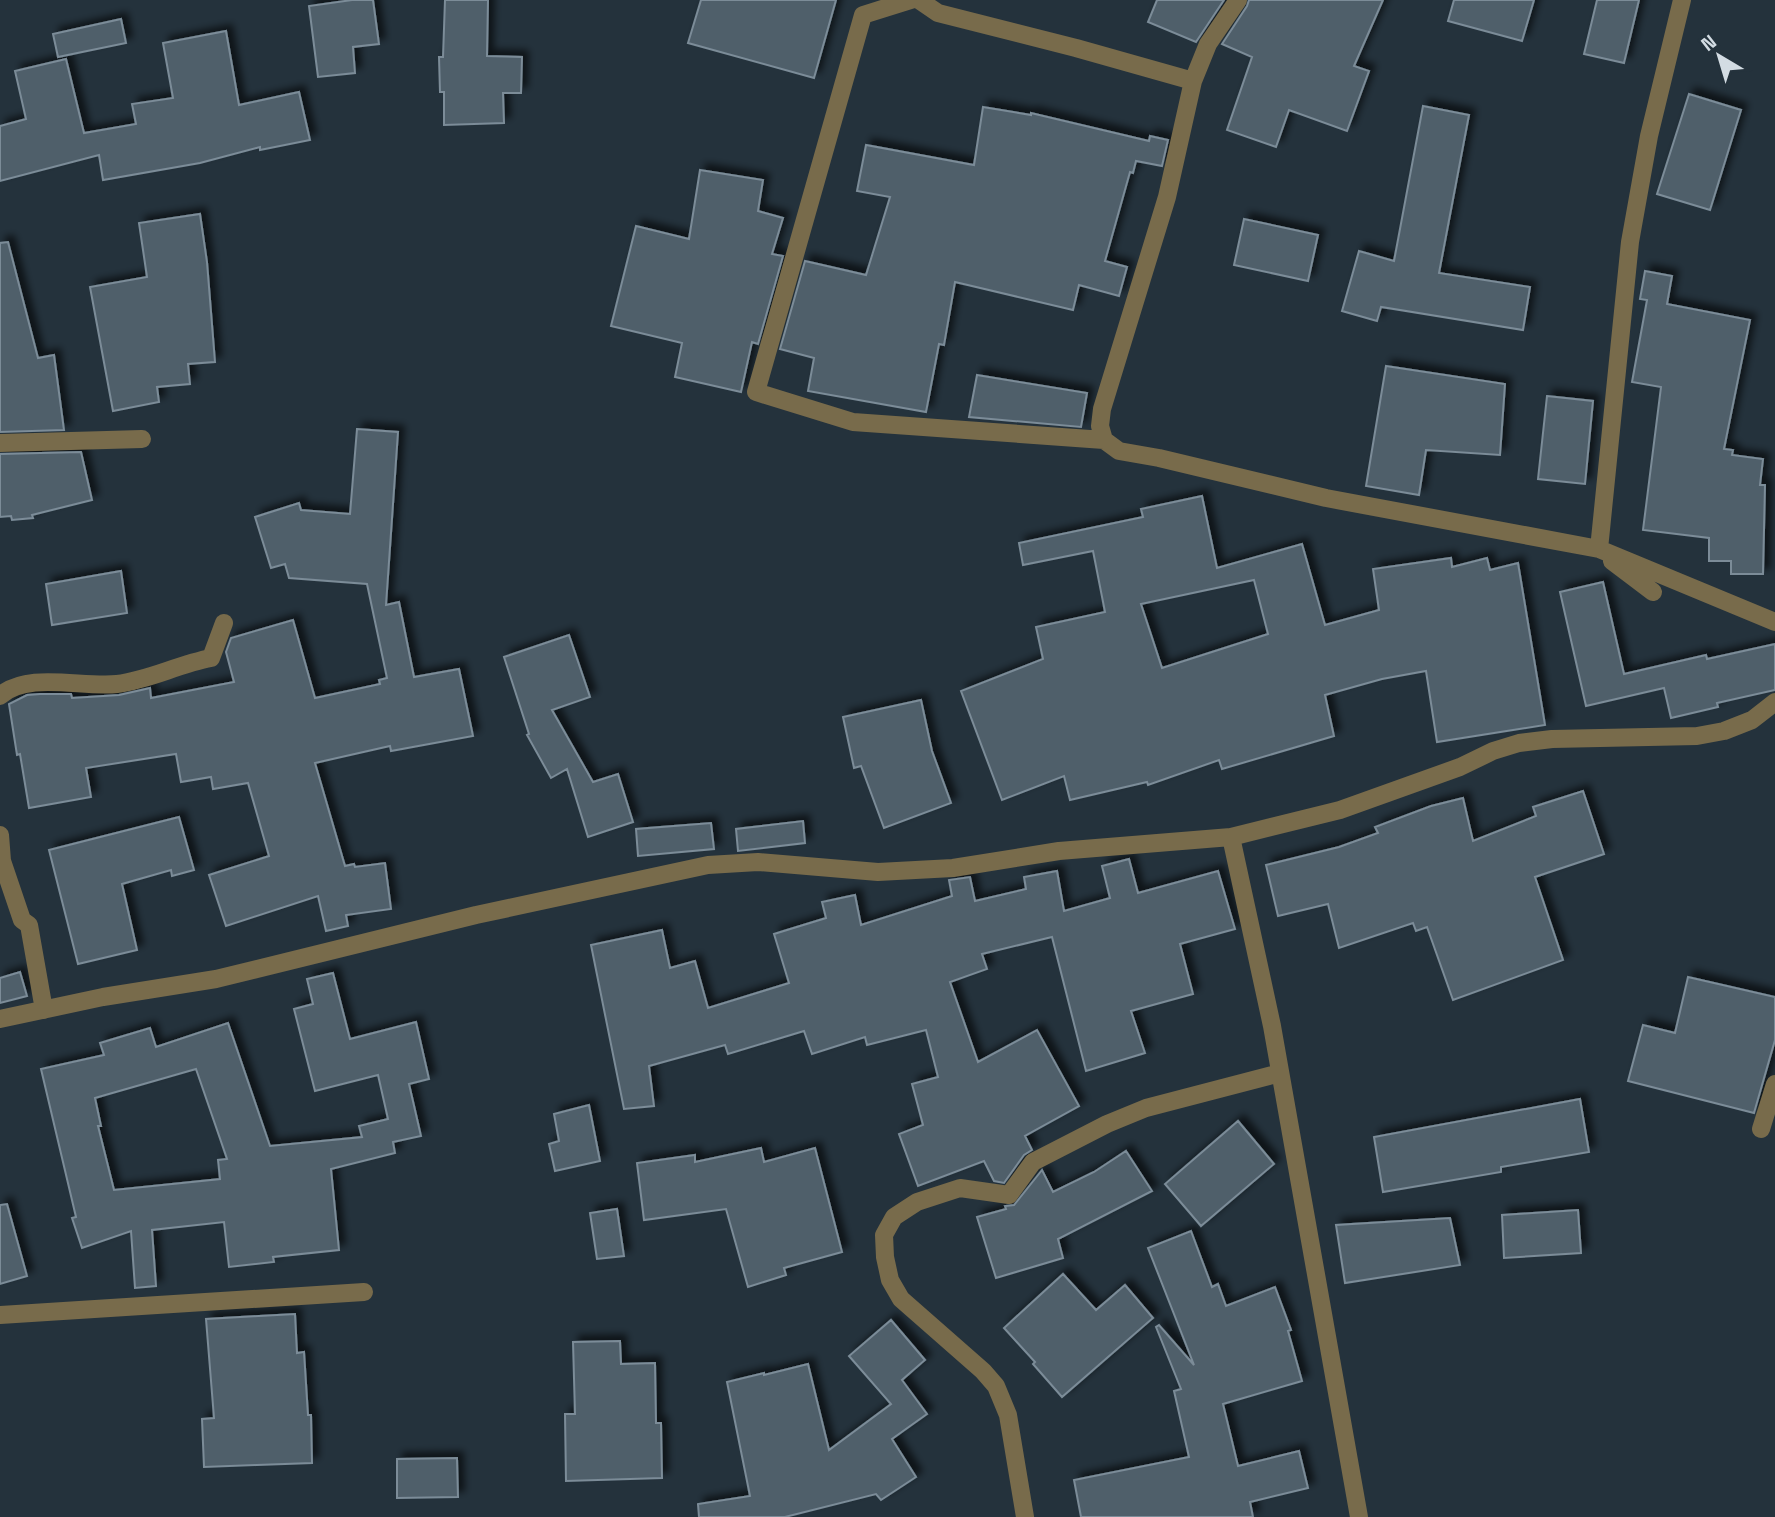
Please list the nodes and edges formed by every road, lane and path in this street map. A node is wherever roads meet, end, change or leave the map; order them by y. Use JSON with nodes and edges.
{"nodes":[{"id":1,"x":911,"y":0,"type":"edge"},
{"id":2,"x":919,"y":0,"type":"edge"},
{"id":3,"x":1238,"y":0,"type":"edge"},
{"id":4,"x":1682,"y":0,"type":"edge"},
{"id":5,"x":1193,"y":81,"type":"junction"},
{"id":6,"x":142,"y":439,"type":"dead end"},
{"id":7,"x":1104,"y":440,"type":"junction"},
{"id":8,"x":0,"y":443,"type":"edge"},
{"id":9,"x":1599,"y":550,"type":"junction"},
{"id":10,"x":1653,"y":592,"type":"dead end"},
{"id":11,"x":1775,"y":622,"type":"edge"},
{"id":12,"x":224,"y":623,"type":"dead end"},
{"id":13,"x":0,"y":696,"type":"edge"},
{"id":14,"x":1775,"y":702,"type":"edge"},
{"id":15,"x":0,"y":835,"type":"edge"},
{"id":16,"x":1231,"y":837,"type":"junction"},
{"id":17,"x":1,"y":861,"type":"edge"},
{"id":18,"x":44,"y":1010,"type":"junction"},
{"id":19,"x":0,"y":1019,"type":"edge"},
{"id":20,"x":1280,"y":1073,"type":"junction"},
{"id":21,"x":1775,"y":1084,"type":"edge"},
{"id":22,"x":1761,"y":1129,"type":"dead end"},
{"id":23,"x":364,"y":1292,"type":"dead end"},
{"id":24,"x":0,"y":1315,"type":"edge"},
{"id":25,"x":1026,"y":1517,"type":"edge"},
{"id":26,"x":1359,"y":1517,"type":"edge"}],
"edges":[{"from":1,"to":7,"type":"street"},
{"from":2,"to":5,"type":"street"},
{"from":3,"to":5,"type":"street"},
{"from":4,"to":9,"type":"street"},
{"from":5,"to":7,"type":"street"},
{"from":6,"to":8,"type":"street"},
{"from":7,"to":9,"type":"street"},
{"from":9,"to":10,"type":"street"},
{"from":9,"to":11,"type":"street"},
{"from":12,"to":13,"type":"street"},
{"from":14,"to":16,"type":"street"},
{"from":15,"to":17,"type":"street"},
{"from":16,"to":18,"type":"street"},
{"from":16,"to":20,"type":"street"},
{"from":17,"to":18,"type":"street"},
{"from":18,"to":19,"type":"street"},
{"from":20,"to":25,"type":"street"},
{"from":20,"to":26,"type":"street"},
{"from":21,"to":22,"type":"street"},
{"from":23,"to":24,"type":"street"}]}
